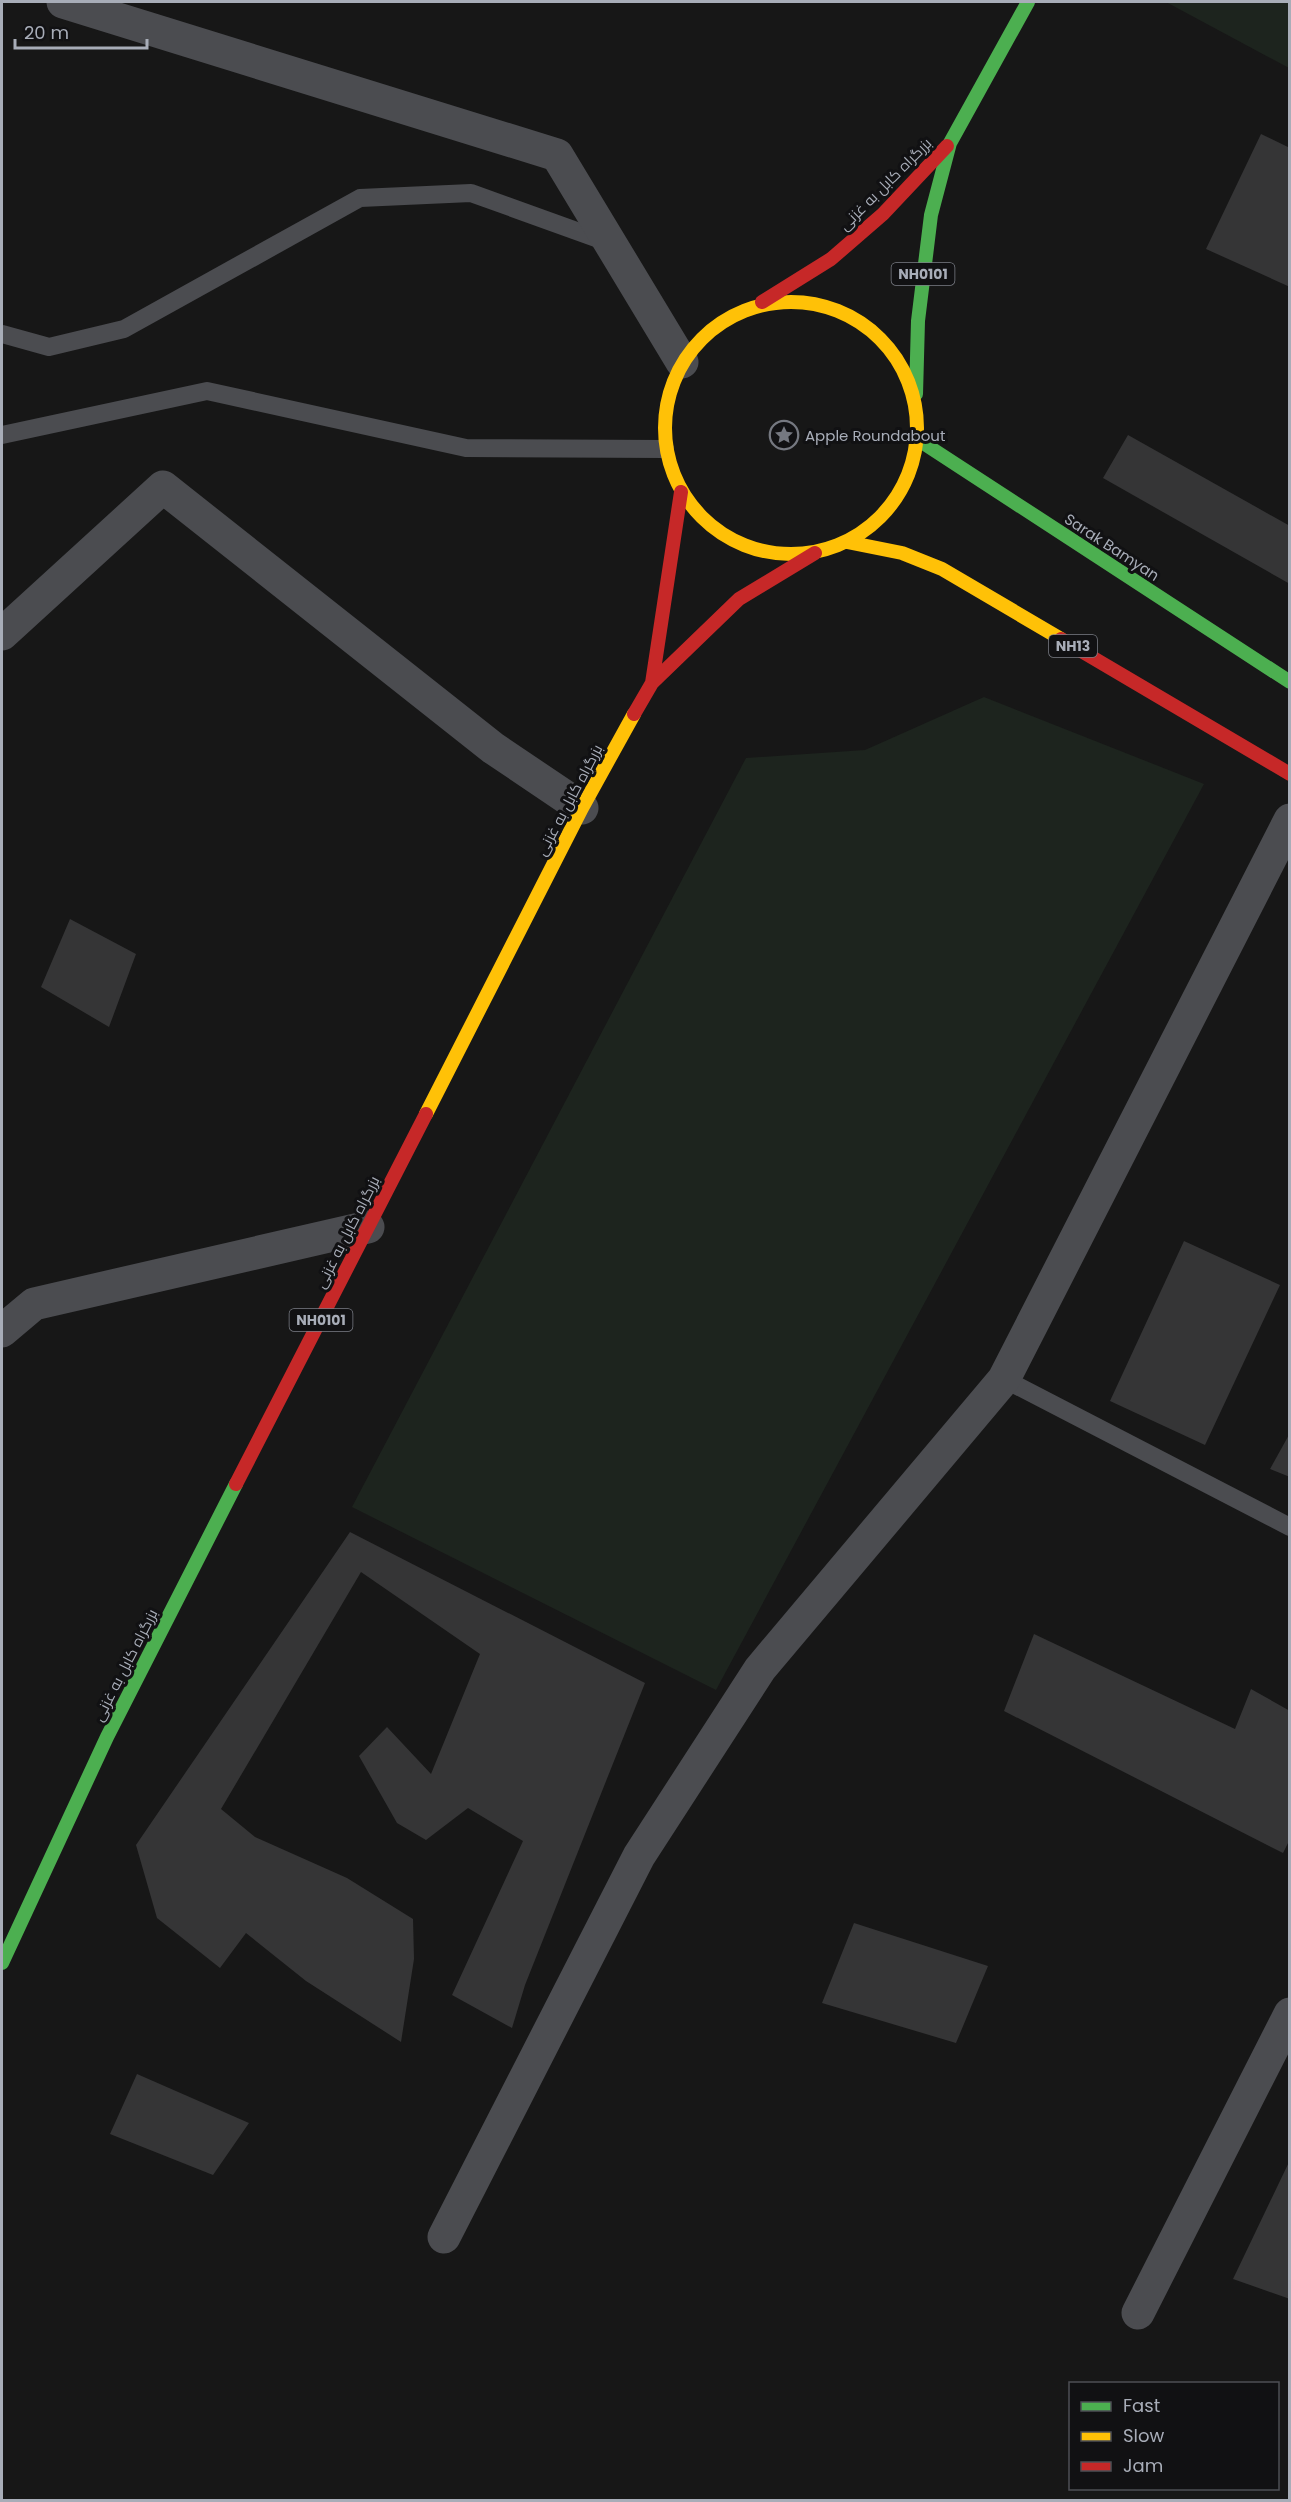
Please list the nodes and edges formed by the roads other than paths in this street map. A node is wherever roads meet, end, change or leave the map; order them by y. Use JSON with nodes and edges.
{"nodes":[{"id":1,"x":63,"y":2,"type":"edge"},
{"id":2,"x":1028,"y":2,"type":"edge"},
{"id":3,"x":950,"y":143,"type":"junction"},
{"id":4,"x":610,"y":244,"type":"junction"},
{"id":5,"x":753,"y":307,"type":"junction"},
{"id":6,"x":2,"y":334,"type":"edge"},
{"id":7,"x":682,"y":362,"type":"junction"},
{"id":8,"x":916,"y":407,"type":"junction"},
{"id":9,"x":2,"y":435,"type":"edge"},
{"id":10,"x":917,"y":439,"type":"junction"},
{"id":11,"x":665,"y":449,"type":"junction"},
{"id":12,"x":681,"y":492,"type":"junction"},
{"id":13,"x":847,"y":542,"type":"junction"},
{"id":14,"x":815,"y":553,"type":"junction"},
{"id":15,"x":2,"y":634,"type":"edge"},
{"id":16,"x":652,"y":682,"type":"junction"},
{"id":17,"x":1290,"y":682,"type":"edge"},
{"id":18,"x":1290,"y":774,"type":"edge"},
{"id":19,"x":582,"y":808,"type":"junction"},
{"id":20,"x":1290,"y":820,"type":"edge"},
{"id":21,"x":368,"y":1227,"type":"junction"},
{"id":22,"x":2,"y":1331,"type":"edge"},
{"id":23,"x":1004,"y":1379,"type":"junction"},
{"id":24,"x":1290,"y":1527,"type":"edge"},
{"id":25,"x":2,"y":1964,"type":"edge"},
{"id":26,"x":1290,"y":2014,"type":"edge"},
{"id":27,"x":444,"y":2237,"type":"dead end"},
{"id":28,"x":1138,"y":2313,"type":"dead end"}],
"edges":[{"from":1,"to":4,"type":"street"},
{"from":2,"to":3,"type":"main road","name":"بزرگراه کابل به غزنی","number":"NH0101"},
{"from":3,"to":5,"type":"main road","name":"بزرگراه کابل به غزنی","number":"NH0101"},
{"from":3,"to":8,"type":"main road","name":"بزرگراه کابل به غزنی","number":"NH0101"},
{"from":4,"to":6,"type":"lane"},
{"from":4,"to":7,"type":"street"},
{"from":5,"to":7,"type":"main road","number":"NH0101"},
{"from":5,"to":8,"type":"main road","number":"NH0101"},
{"from":7,"to":11,"type":"main road","number":"NH0101"},
{"from":8,"to":10,"type":"main road","number":"NH0101"},
{"from":9,"to":11,"type":"lane"},
{"from":10,"to":13,"type":"main road","number":"NH0101"},
{"from":10,"to":17,"type":"main road","name":"Sarak Bamyan"},
{"from":11,"to":12,"type":"main road","number":"NH0101"},
{"from":12,"to":14,"type":"main road","number":"NH0101"},
{"from":12,"to":16,"type":"main road","name":"بزرگراه کابل به غزنی","number":"NH0101"},
{"from":13,"to":14,"type":"main road","number":"NH0101"},
{"from":13,"to":18,"type":"main road","number":"NH13"},
{"from":14,"to":16,"type":"main road","name":"بزرگراه کابل به غزنی","number":"NH0101"},
{"from":15,"to":19,"type":"street"},
{"from":16,"to":19,"type":"main road","name":"بزرگراه کابل به غزنی","number":"NH0101"},
{"from":19,"to":21,"type":"main road","name":"بزرگراه کابل به غزنی","number":"NH0101"},
{"from":20,"to":23,"type":"street"},
{"from":21,"to":22,"type":"street"},
{"from":21,"to":25,"type":"main road","name":"بزرگراه کابل به غزنی","number":"NH0101"},
{"from":23,"to":24,"type":"lane"},
{"from":23,"to":27,"type":"street"},
{"from":26,"to":28,"type":"street"}]}
